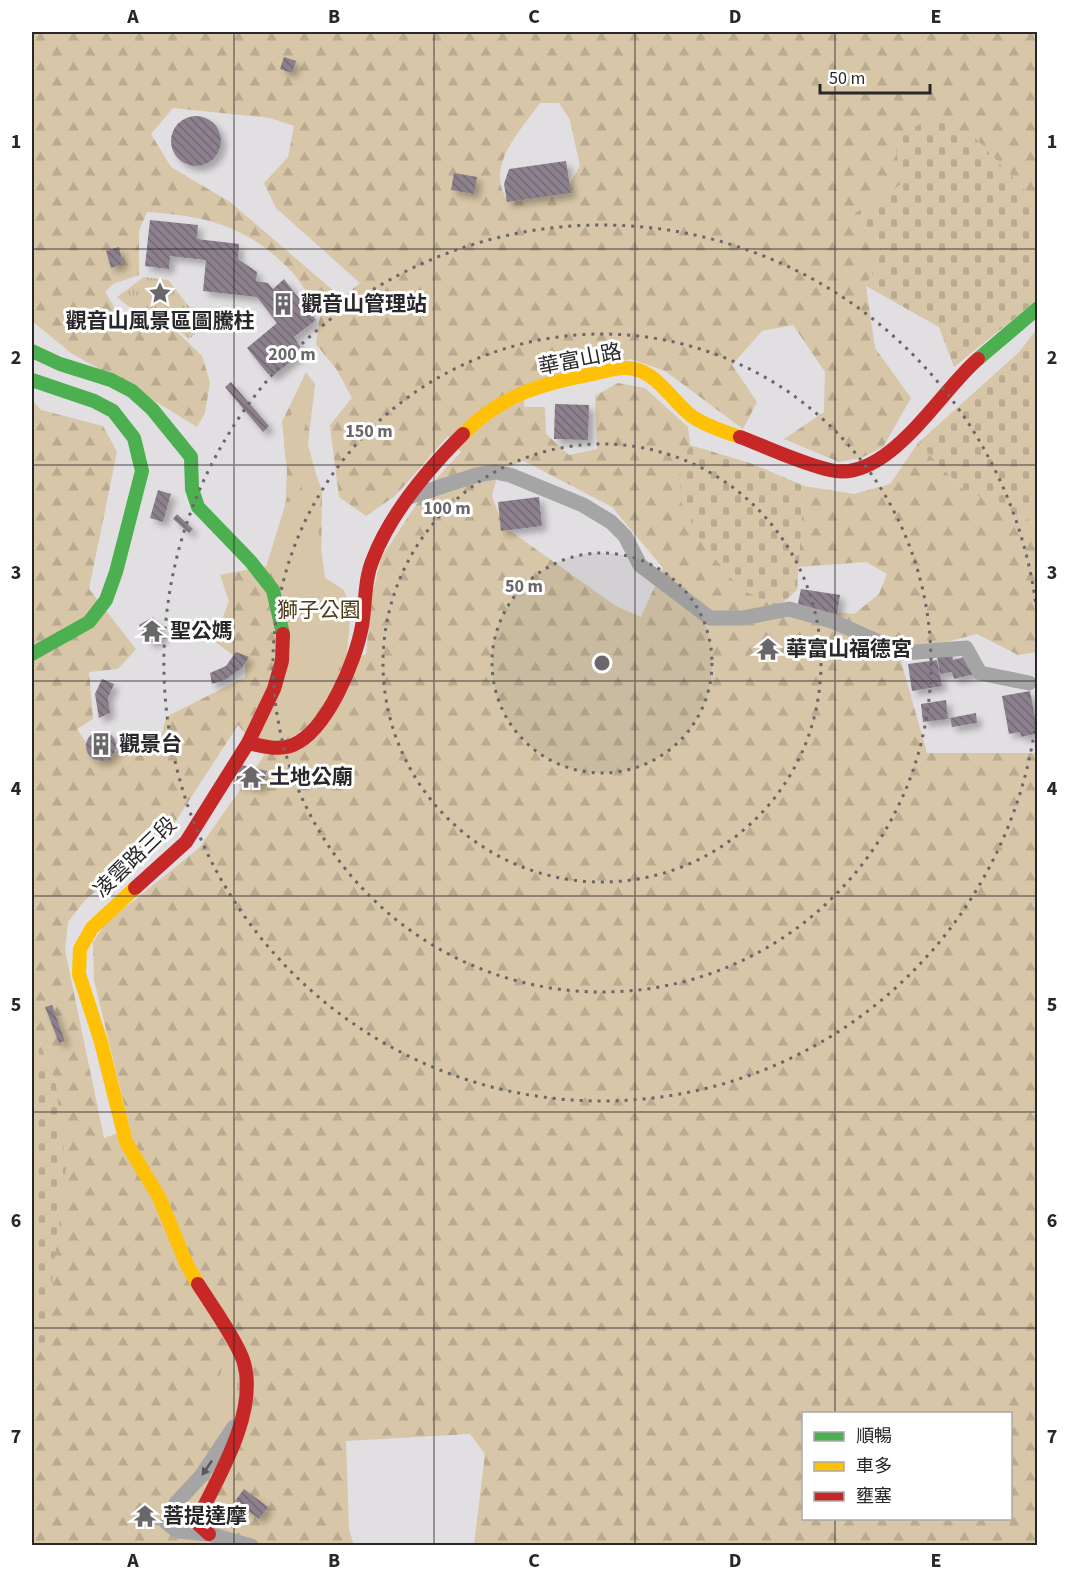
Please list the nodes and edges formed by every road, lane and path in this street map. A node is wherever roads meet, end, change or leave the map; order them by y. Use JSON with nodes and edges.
{"nodes":[{"id":1,"x":1038,"y":308,"type":"edge"},
{"id":2,"x":32,"y":351,"type":"edge"},
{"id":3,"x":32,"y":380,"type":"edge"},
{"id":4,"x":409,"y":497,"type":"junction"},
{"id":5,"x":32,"y":654,"type":"edge"},
{"id":6,"x":1029,"y":683,"type":"dead end"},
{"id":7,"x":248,"y":743,"type":"junction"},
{"id":8,"x":239,"y":1419,"type":"junction"},
{"id":9,"x":209,"y":1534,"type":"junction"},
{"id":10,"x":251,"y":1545,"type":"edge"}],
"edges":[{"from":1,"to":4,"type":"street","name":"華富山路"},
{"from":2,"to":7,"type":"street","name":"凌雲路三段"},
{"from":3,"to":5,"type":"street"},
{"from":4,"to":6,"type":"street"},
{"from":4,"to":7,"type":"street","name":"華富山路"},
{"from":7,"to":8,"type":"street","name":"凌雲路三段"},
{"from":8,"to":9,"type":"street","name":"凌雲路三段"},
{"from":8,"to":9,"type":"street","name":"凌雲路三段","one_way":true},
{"from":9,"to":10,"type":"street","name":"凌雲路三段"}]}
